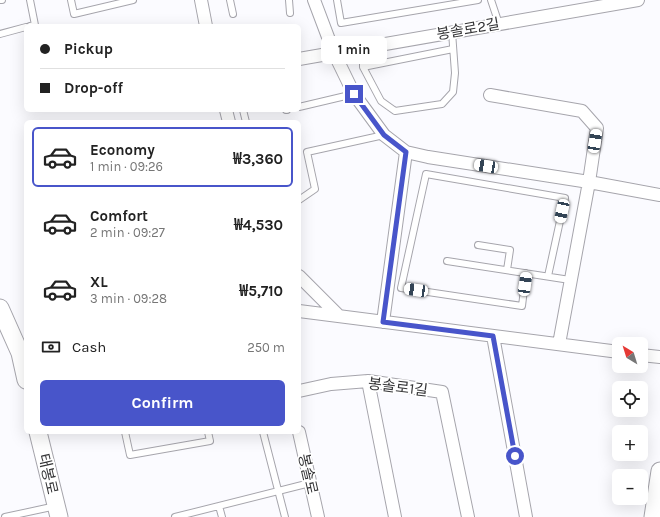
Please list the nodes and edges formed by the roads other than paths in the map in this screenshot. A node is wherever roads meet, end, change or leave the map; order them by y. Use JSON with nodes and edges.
{"nodes":[{"id":1,"x":30,"y":0,"type":"edge"},
{"id":2,"x":71,"y":0,"type":"edge"},
{"id":3,"x":133,"y":0,"type":"edge"},
{"id":4,"x":201,"y":0,"type":"edge"},
{"id":5,"x":230,"y":0,"type":"edge"},
{"id":6,"x":289,"y":0,"type":"edge"},
{"id":7,"x":314,"y":0,"type":"edge"},
{"id":8,"x":337,"y":0,"type":"edge"},
{"id":9,"x":478,"y":0,"type":"edge"},
{"id":10,"x":491,"y":0,"type":"edge"},
{"id":11,"x":638,"y":0,"type":"edge"},
{"id":12,"x":233,"y":14,"type":"dead end"},
{"id":13,"x":290,"y":14,"type":"dead end"},
{"id":14,"x":35,"y":24,"type":"edge"},
{"id":15,"x":206,"y":24,"type":"edge"},
{"id":16,"x":499,"y":24,"type":"junction"},
{"id":17,"x":24,"y":28,"type":"edge"},
{"id":18,"x":452,"y":32,"type":"junction"},
{"id":19,"x":0,"y":34,"type":"edge"},
{"id":20,"x":363,"y":48,"type":"junction"},
{"id":21,"x":453,"y":49,"type":"junction"},
{"id":22,"x":334,"y":53,"type":"junction"},
{"id":23,"x":301,"y":59,"type":"edge"},
{"id":24,"x":363,"y":67,"type":"junction"},
{"id":25,"x":354,"y":94,"type":"junction"},
{"id":26,"x":490,"y":95,"type":"dead end"},
{"id":27,"x":301,"y":107,"type":"edge"},
{"id":28,"x":384,"y":135,"type":"junction"},
{"id":29,"x":406,"y":152,"type":"junction"},
{"id":30,"x":589,"y":182,"type":"junction"},
{"id":31,"x":660,"y":195,"type":"edge"},
{"id":32,"x":301,"y":199,"type":"edge"},
{"id":33,"x":478,"y":245,"type":"dead end"},
{"id":34,"x":447,"y":261,"type":"dead end"},
{"id":35,"x":507,"y":270,"type":"junction"},
{"id":36,"x":526,"y":273,"type":"junction"},
{"id":37,"x":548,"y":276,"type":"junction"},
{"id":38,"x":301,"y":278,"type":"edge"},
{"id":39,"x":570,"y":280,"type":"junction"},
{"id":40,"x":0,"y":308,"type":"edge"},
{"id":41,"x":301,"y":310,"type":"edge"},
{"id":42,"x":339,"y":316,"type":"junction"},
{"id":43,"x":383,"y":322,"type":"junction"},
{"id":44,"x":493,"y":336,"type":"junction"},
{"id":45,"x":559,"y":344,"type":"junction"},
{"id":46,"x":612,"y":351,"type":"edge"},
{"id":47,"x":23,"y":353,"type":"edge"},
{"id":48,"x":648,"y":356,"type":"edge"},
{"id":49,"x":660,"y":357,"type":"edge"},
{"id":50,"x":368,"y":381,"type":"junction"},
{"id":51,"x":301,"y":391,"type":"edge"},
{"id":52,"x":38,"y":434,"type":"edge"},
{"id":53,"x":125,"y":434,"type":"edge"},
{"id":54,"x":208,"y":434,"type":"edge"},
{"id":55,"x":264,"y":434,"type":"edge"},
{"id":56,"x":299,"y":434,"type":"edge"},
{"id":57,"x":660,"y":471,"type":"edge"},
{"id":58,"x":310,"y":483,"type":"junction"},
{"id":59,"x":279,"y":491,"type":"junction"},
{"id":60,"x":219,"y":506,"type":"junction"},
{"id":61,"x":57,"y":511,"type":"edge"},
{"id":62,"x":5,"y":517,"type":"edge"},
{"id":63,"x":175,"y":517,"type":"edge"},
{"id":64,"x":222,"y":517,"type":"edge"},
{"id":65,"x":285,"y":517,"type":"edge"},
{"id":66,"x":318,"y":517,"type":"edge"},
{"id":67,"x":395,"y":517,"type":"edge"},
{"id":68,"x":468,"y":517,"type":"edge"},
{"id":69,"x":526,"y":517,"type":"edge"},
{"id":70,"x":653,"y":517,"type":"edge"}],
"edges":[{"from":1,"to":14,"type":"lane"},
{"from":2,"to":3,"type":"lane"},
{"from":4,"to":15,"type":"street"},
{"from":5,"to":12,"type":"lane"},
{"from":6,"to":13,"type":"lane"},
{"from":7,"to":22,"type":"street"},
{"from":8,"to":9,"type":"lane"},
{"from":10,"to":16,"type":"lane"},
{"from":11,"to":16,"type":"street","name":"봉솔로2길"},
{"from":16,"to":18,"type":"street","name":"봉솔로2길"},
{"from":17,"to":19,"type":"lane"},
{"from":18,"to":20,"type":"street","name":"봉솔로2길"},
{"from":18,"to":21,"type":"lane"},
{"from":20,"to":22,"type":"street","name":"봉솔로2길"},
{"from":20,"to":24,"type":"lane"},
{"from":21,"to":24,"type":"lane"},
{"from":21,"to":24,"type":"lane"},
{"from":22,"to":23,"type":"street","name":"봉솔로2길"},
{"from":22,"to":25,"type":"street"},
{"from":25,"to":27,"type":"lane"},
{"from":25,"to":28,"type":"street"},
{"from":26,"to":30,"type":"street"},
{"from":28,"to":29,"type":"street"},
{"from":28,"to":32,"type":"lane"},
{"from":29,"to":30,"type":"street"},
{"from":29,"to":43,"type":"street"},
{"from":30,"to":31,"type":"street"},
{"from":30,"to":39,"type":"street"},
{"from":33,"to":35,"type":"lane"},
{"from":34,"to":35,"type":"lane"},
{"from":35,"to":36,"type":"lane"},
{"from":36,"to":37,"type":"lane"},
{"from":36,"to":37,"type":"lane"},
{"from":37,"to":39,"type":"lane"},
{"from":38,"to":42,"type":"street"},
{"from":39,"to":45,"type":"street"},
{"from":40,"to":47,"type":"main road"},
{"from":41,"to":42,"type":"street"},
{"from":42,"to":43,"type":"street"},
{"from":43,"to":44,"type":"street"},
{"from":44,"to":45,"type":"street"},
{"from":44,"to":69,"type":"street"},
{"from":45,"to":46,"type":"street"},
{"from":48,"to":49,"type":"street"},
{"from":50,"to":51,"type":"street","name":"봉솔로1길"},
{"from":50,"to":67,"type":"street"},
{"from":50,"to":68,"type":"street","name":"봉솔로1길"},
{"from":52,"to":61,"type":"main road","name":"태봉로"},
{"from":53,"to":54,"type":"lane"},
{"from":55,"to":59,"type":"lane"},
{"from":56,"to":58,"type":"street","name":"봉솔로"},
{"from":57,"to":70,"type":"main road"},
{"from":58,"to":59,"type":"lane"},
{"from":58,"to":66,"type":"street","name":"봉솔로"},
{"from":59,"to":60,"type":"lane"},
{"from":59,"to":65,"type":"lane"},
{"from":60,"to":63,"type":"lane"},
{"from":60,"to":64,"type":"lane"},
{"from":61,"to":62,"type":"lane"}]}
